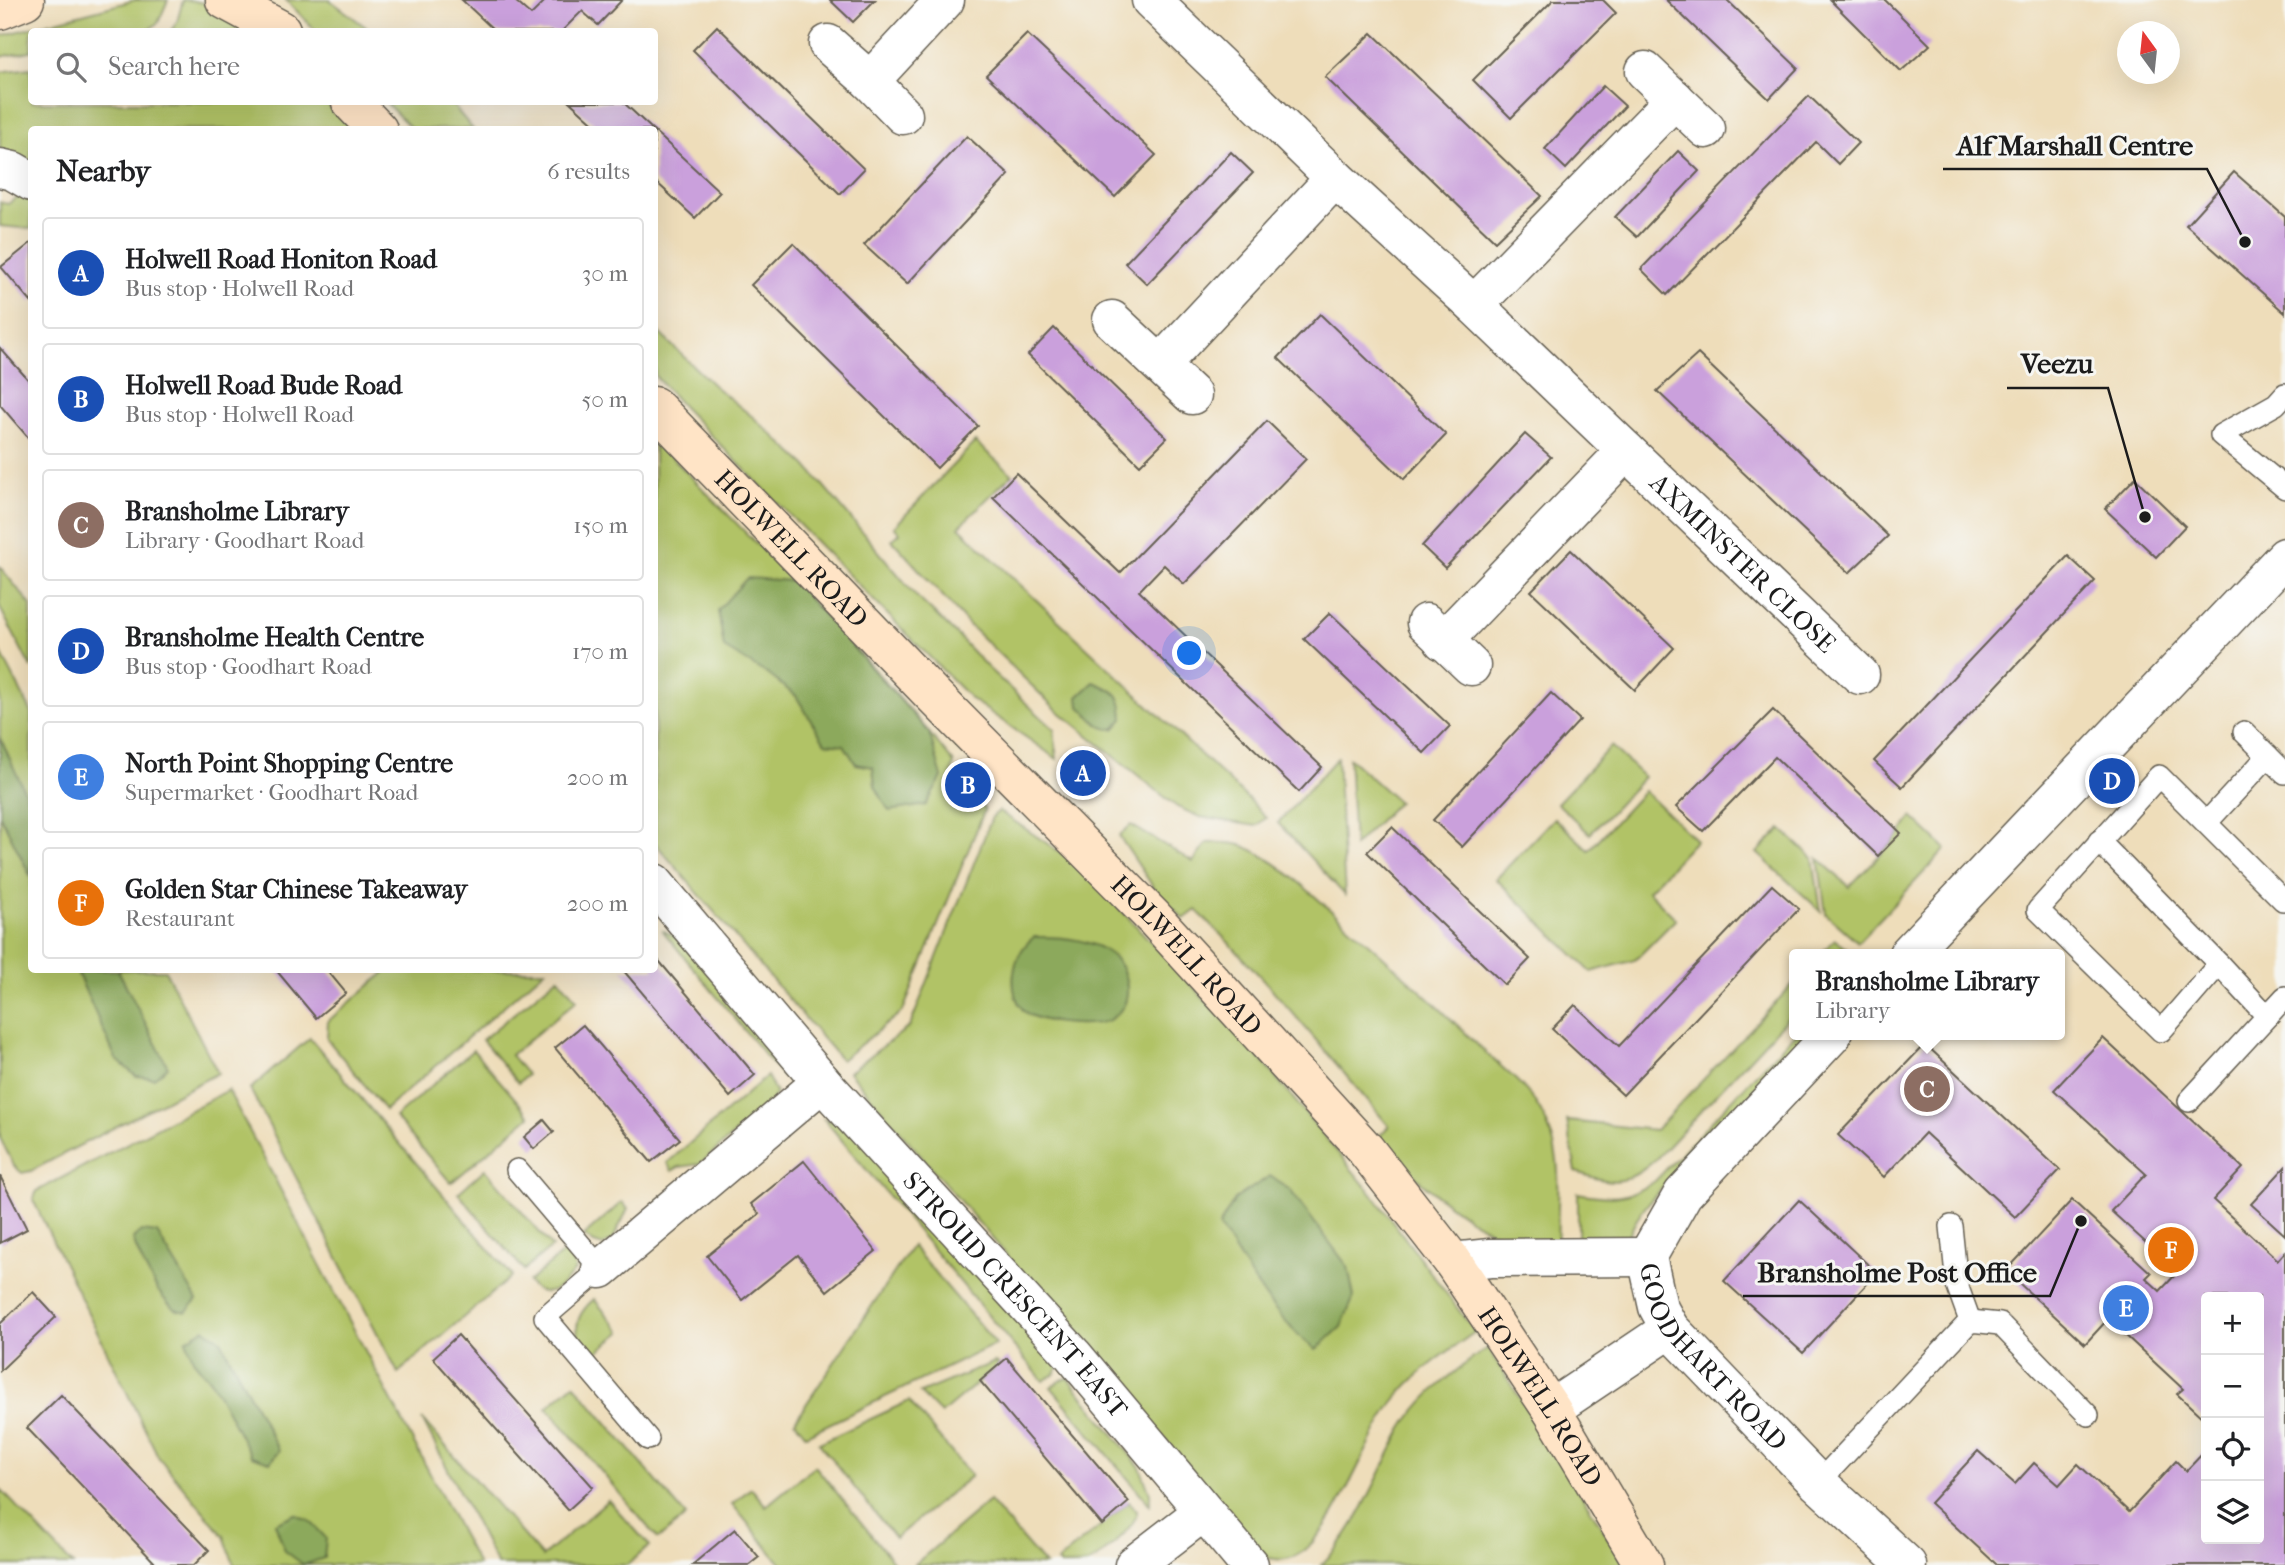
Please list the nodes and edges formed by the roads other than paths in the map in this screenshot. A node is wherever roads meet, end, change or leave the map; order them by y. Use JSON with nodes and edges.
{"nodes":[{"id":1,"x":225,"y":0,"type":"edge"},
{"id":2,"x":257,"y":0,"type":"edge"},
{"id":3,"x":945,"y":0,"type":"edge"},
{"id":4,"x":1169,"y":6,"type":"edge"},
{"id":5,"x":276,"y":28,"type":"edge"},
{"id":6,"x":279,"y":28,"type":"edge"},
{"id":7,"x":828,"y":44,"type":"dead end"},
{"id":8,"x":1646,"y":71,"type":"dead end"},
{"id":9,"x":870,"y":81,"type":"junction"},
{"id":10,"x":1675,"y":99,"type":"junction"},
{"id":11,"x":354,"y":105,"type":"edge"},
{"id":12,"x":903,"y":115,"type":"dead end"},
{"id":13,"x":374,"y":126,"type":"edge"},
{"id":14,"x":1706,"y":129,"type":"dead end"},
{"id":15,"x":0,"y":168,"type":"edge"},
{"id":16,"x":1335,"y":178,"type":"junction"},
{"id":17,"x":28,"y":180,"type":"edge"},
{"id":18,"x":1474,"y":305,"type":"junction"},
{"id":19,"x":1112,"y":320,"type":"dead end"},
{"id":20,"x":1161,"y":364,"type":"junction"},
{"id":21,"x":2285,"y":394,"type":"edge"},
{"id":22,"x":1192,"y":395,"type":"dead end"},
{"id":23,"x":658,"y":410,"type":"edge"},
{"id":24,"x":1626,"y":451,"type":"junction"},
{"id":25,"x":2285,"y":488,"type":"edge"},
{"id":26,"x":2285,"y":557,"type":"edge"},
{"id":27,"x":1471,"y":666,"type":"dead end"},
{"id":28,"x":1860,"y":675,"type":"dead end"},
{"id":29,"x":2244,"y":732,"type":"dead end"},
{"id":30,"x":2268,"y":756,"type":"junction"},
{"id":31,"x":2285,"y":772,"type":"edge"},
{"id":32,"x":2207,"y":822,"type":"junction"},
{"id":33,"x":2099,"y":841,"type":"junction"},
{"id":34,"x":658,"y":888,"type":"edge"},
{"id":35,"x":2283,"y":900,"type":"edge"},
{"id":36,"x":1913,"y":949,"type":"edge"},
{"id":37,"x":2219,"y":964,"type":"junction"},
{"id":38,"x":2285,"y":997,"type":"edge"},
{"id":39,"x":2267,"y":1016,"type":"junction"},
{"id":40,"x":1827,"y":1040,"type":"edge"},
{"id":41,"x":822,"y":1082,"type":"junction"},
{"id":42,"x":2189,"y":1101,"type":"dead end"},
{"id":43,"x":517,"y":1170,"type":"dead end"},
{"id":44,"x":1951,"y":1226,"type":"dead end"},
{"id":45,"x":1647,"y":1257,"type":"junction"},
{"id":46,"x":1453,"y":1262,"type":"junction"},
{"id":47,"x":601,"y":1269,"type":"junction"},
{"id":48,"x":1970,"y":1321,"type":"junction"},
{"id":49,"x":1670,"y":1329,"type":"junction"},
{"id":50,"x":1552,"y":1409,"type":"junction"},
{"id":51,"x":2088,"y":1415,"type":"dead end"},
{"id":52,"x":648,"y":1439,"type":"dead end"},
{"id":53,"x":1818,"y":1483,"type":"junction"},
{"id":54,"x":1203,"y":1512,"type":"junction"},
{"id":55,"x":1135,"y":1565,"type":"edge"},
{"id":56,"x":1250,"y":1565,"type":"edge"},
{"id":57,"x":1644,"y":1565,"type":"edge"},
{"id":58,"x":1907,"y":1565,"type":"edge"}],
"edges":[{"from":1,"to":5,"type":"street"},
{"from":2,"to":6,"type":"street"},
{"from":3,"to":9,"type":"street"},
{"from":4,"to":16,"type":"street","name":"AXMINSTER CLOSE"},
{"from":7,"to":9,"type":"street"},
{"from":8,"to":10,"type":"street"},
{"from":9,"to":12,"type":"street"},
{"from":10,"to":14,"type":"street"},
{"from":10,"to":18,"type":"street"},
{"from":11,"to":13,"type":"street"},
{"from":15,"to":17,"type":"street"},
{"from":16,"to":18,"type":"street","name":"AXMINSTER CLOSE"},
{"from":16,"to":20,"type":"street"},
{"from":18,"to":24,"type":"street","name":"AXMINSTER CLOSE"},
{"from":19,"to":20,"type":"street"},
{"from":20,"to":22,"type":"street"},
{"from":21,"to":25,"type":"lane"},
{"from":23,"to":46,"type":"street","name":"HOLWELL ROAD"},
{"from":24,"to":27,"type":"street"},
{"from":24,"to":28,"type":"street","name":"AXMINSTER CLOSE"},
{"from":26,"to":36,"type":"street"},
{"from":29,"to":30,"type":"lane"},
{"from":30,"to":31,"type":"lane"},
{"from":30,"to":32,"type":"lane"},
{"from":32,"to":33,"type":"lane"},
{"from":32,"to":35,"type":"lane"},
{"from":33,"to":37,"type":"lane"},
{"from":33,"to":37,"type":"lane"},
{"from":34,"to":41,"type":"street","name":"STROUD CRESCENT EAST"},
{"from":37,"to":39,"type":"lane"},
{"from":38,"to":39,"type":"lane"},
{"from":39,"to":42,"type":"lane"},
{"from":40,"to":45,"type":"street","name":"GOODHART ROAD"},
{"from":41,"to":47,"type":"street"},
{"from":41,"to":54,"type":"street","name":"STROUD CRESCENT EAST"},
{"from":43,"to":47,"type":"lane"},
{"from":44,"to":48,"type":"lane"},
{"from":45,"to":46,"type":"street"},
{"from":45,"to":49,"type":"street","name":"GOODHART ROAD"},
{"from":46,"to":50,"type":"street","name":"HOLWELL ROAD"},
{"from":47,"to":52,"type":"lane"},
{"from":48,"to":51,"type":"lane"},
{"from":48,"to":53,"type":"lane"},
{"from":49,"to":50,"type":"street"},
{"from":49,"to":53,"type":"street","name":"GOODHART ROAD"},
{"from":50,"to":57,"type":"street","name":"HOLWELL ROAD"},
{"from":53,"to":58,"type":"street","name":"GOODHART ROAD"},
{"from":54,"to":55,"type":"street"},
{"from":54,"to":56,"type":"street","name":"STROUD CRESCENT EAST"}]}
